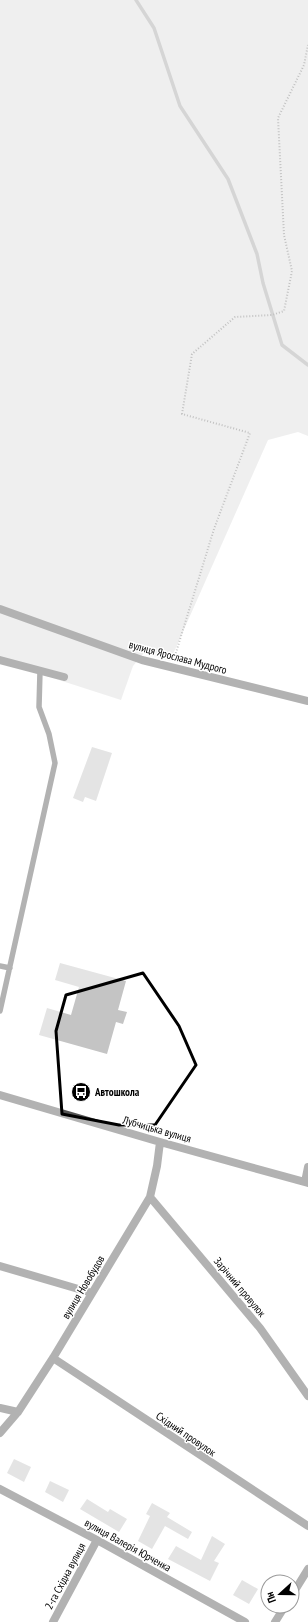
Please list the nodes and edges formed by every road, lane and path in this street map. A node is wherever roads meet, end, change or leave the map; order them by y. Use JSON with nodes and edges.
{"nodes":[{"id":1,"x":308,"y":45,"type":"edge"},
{"id":2,"x":0,"y":609,"type":"edge"},
{"id":3,"x":0,"y":660,"type":"edge"},
{"id":4,"x":171,"y":668,"type":"junction"},
{"id":5,"x":40,"y":671,"type":"junction"},
{"id":6,"x":64,"y":677,"type":"dead end"},
{"id":7,"x":308,"y":701,"type":"edge"},
{"id":8,"x":0,"y":966,"type":"edge"},
{"id":9,"x":10,"y":968,"type":"junction"},
{"id":10,"x":0,"y":1011,"type":"edge"},
{"id":11,"x":0,"y":1095,"type":"edge"},
{"id":12,"x":160,"y":1142,"type":"junction"},
{"id":13,"x":308,"y":1167,"type":"edge"},
{"id":14,"x":306,"y":1182,"type":"edge"},
{"id":15,"x":150,"y":1197,"type":"junction"},
{"id":16,"x":0,"y":1266,"type":"edge"},
{"id":17,"x":92,"y":1293,"type":"junction"},
{"id":18,"x":53,"y":1358,"type":"junction"},
{"id":19,"x":308,"y":1396,"type":"edge"},
{"id":20,"x":0,"y":1408,"type":"edge"},
{"id":21,"x":18,"y":1412,"type":"junction"},
{"id":22,"x":0,"y":1433,"type":"edge"},
{"id":23,"x":0,"y":1489,"type":"edge"},
{"id":24,"x":308,"y":1526,"type":"edge"},
{"id":25,"x":97,"y":1540,"type":"junction"},
{"id":26,"x":308,"y":1569,"type":"edge"},
{"id":27,"x":300,"y":1582,"type":"edge"},
{"id":28,"x":53,"y":1622,"type":"edge"},
{"id":29,"x":245,"y":1622,"type":"edge"}],
"edges":[{"from":1,"to":4,"type":"path"},
{"from":2,"to":4,"type":"street","name":"вулиця Ярослава Мудрого"},
{"from":3,"to":5,"type":"street"},
{"from":4,"to":7,"type":"street","name":"вулиця Ярослава Мудрого"},
{"from":5,"to":6,"type":"street"},
{"from":5,"to":9,"type":"lane"},
{"from":8,"to":9,"type":"lane"},
{"from":9,"to":10,"type":"lane"},
{"from":11,"to":12,"type":"street","name":"Лубчицька вулиця"},
{"from":12,"to":14,"type":"street","name":"Лубчицька вулиця"},
{"from":12,"to":15,"type":"street","name":"вулиця Новобудов"},
{"from":13,"to":14,"type":"street"},
{"from":15,"to":17,"type":"street","name":"вулиця Новобудов"},
{"from":15,"to":19,"type":"street","name":"Зарічний провулок"},
{"from":16,"to":17,"type":"street"},
{"from":17,"to":18,"type":"street","name":"вулиця Новобудов"},
{"from":18,"to":21,"type":"street","name":"вулиця Новобудов"},
{"from":18,"to":24,"type":"street","name":"Східний провулок"},
{"from":20,"to":21,"type":"street"},
{"from":21,"to":22,"type":"street","name":"вулиця Новобудов"},
{"from":23,"to":25,"type":"street","name":"вулиця Валерія Юрченка"},
{"from":25,"to":28,"type":"street","name":"2-га Східна вулиця"},
{"from":25,"to":29,"type":"street","name":"вулиця Валерія Юрченка"},
{"from":26,"to":27,"type":"street"}]}
